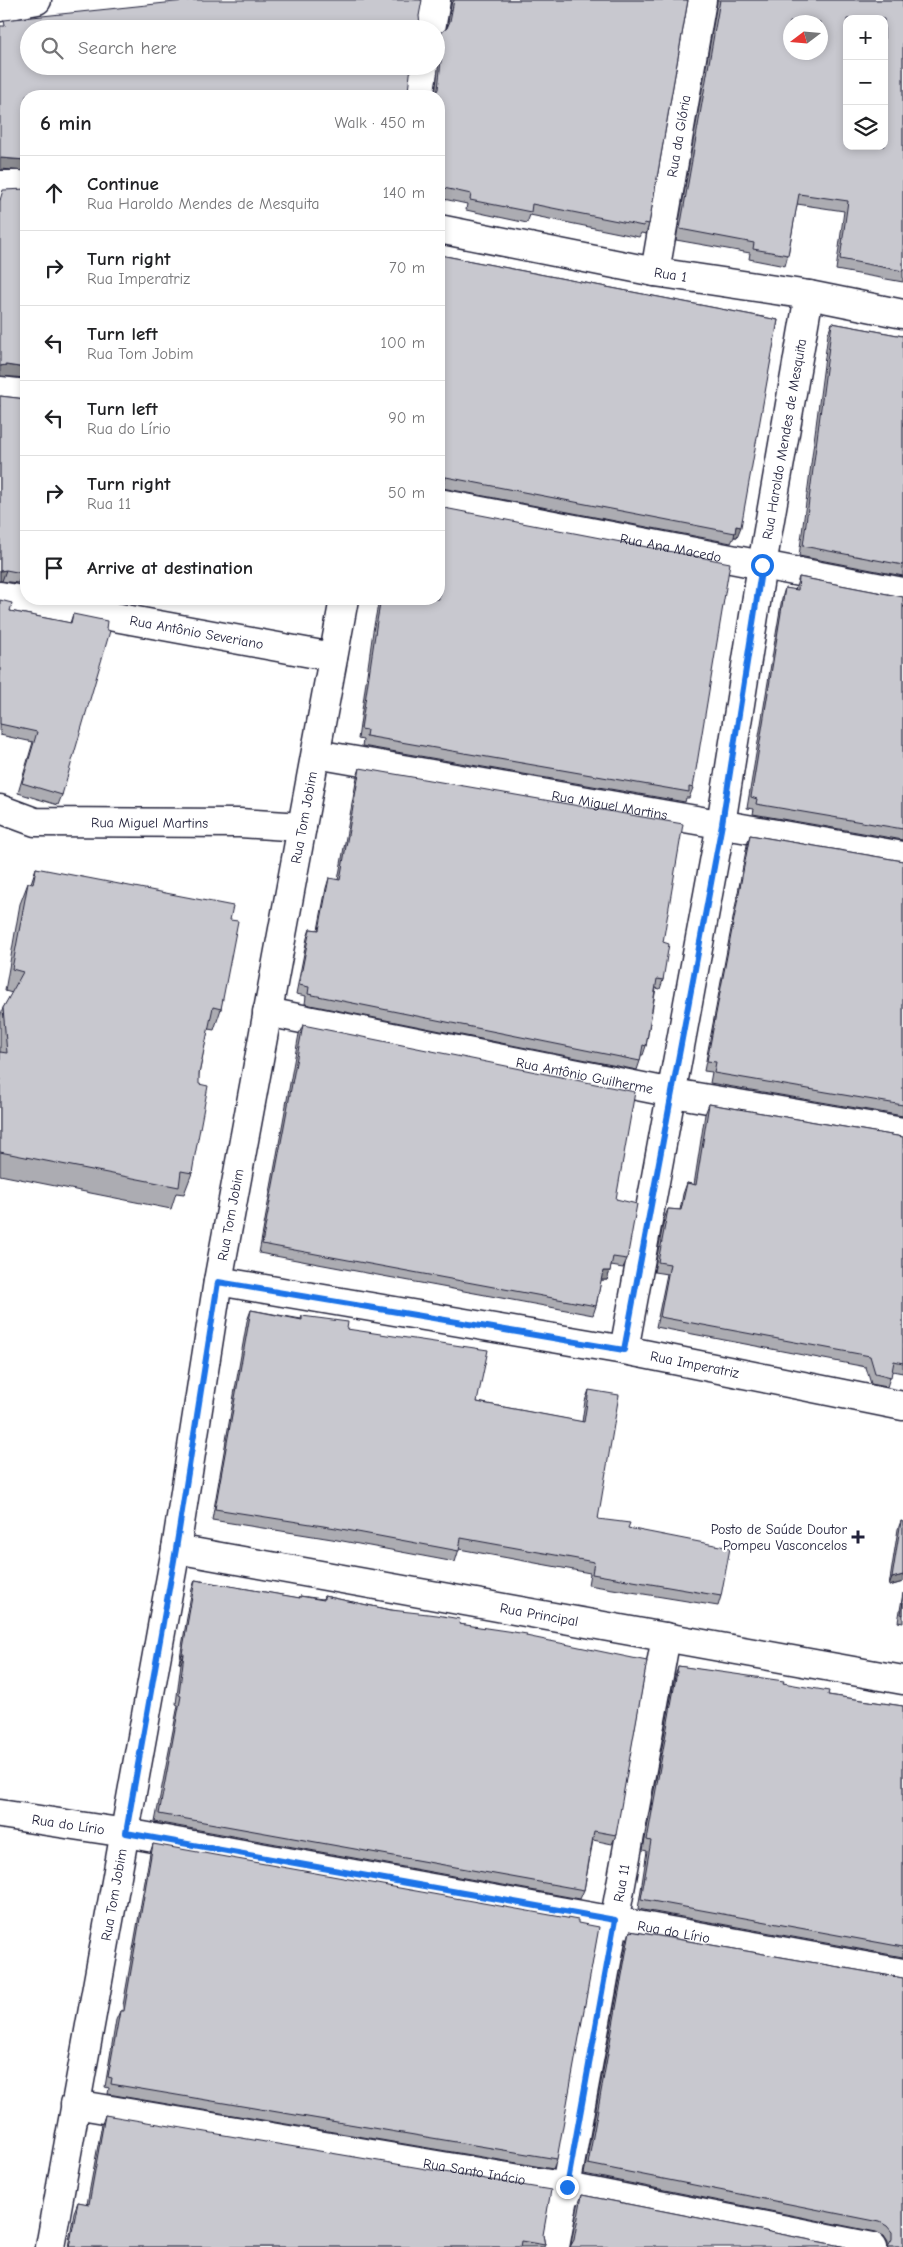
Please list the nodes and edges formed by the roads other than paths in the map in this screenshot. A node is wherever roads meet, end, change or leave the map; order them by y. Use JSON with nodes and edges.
{"nodes":[{"id":1,"x":36,"y":0,"type":"edge"},
{"id":2,"x":436,"y":0,"type":"edge"},
{"id":3,"x":702,"y":0,"type":"edge"},
{"id":4,"x":0,"y":7,"type":"edge"},
{"id":5,"x":433,"y":20,"type":"edge"},
{"id":6,"x":422,"y":75,"type":"edge"},
{"id":7,"x":420,"y":90,"type":"edge"},
{"id":8,"x":0,"y":185,"type":"edge"},
{"id":9,"x":20,"y":185,"type":"edge"},
{"id":10,"x":445,"y":230,"type":"edge"},
{"id":11,"x":655,"y":272,"type":"junction"},
{"id":12,"x":809,"y":295,"type":"junction"},
{"id":13,"x":903,"y":314,"type":"edge"},
{"id":14,"x":0,"y":391,"type":"edge"},
{"id":15,"x":20,"y":393,"type":"edge"},
{"id":16,"x":445,"y":504,"type":"edge"},
{"id":17,"x":762,"y":565,"type":"junction"},
{"id":18,"x":903,"y":592,"type":"edge"},
{"id":19,"x":0,"y":596,"type":"edge"},
{"id":20,"x":20,"y":600,"type":"edge"},
{"id":21,"x":49,"y":605,"type":"edge"},
{"id":22,"x":343,"y":605,"type":"edge"},
{"id":23,"x":333,"y":657,"type":"junction"},
{"id":24,"x":316,"y":754,"type":"junction"},
{"id":25,"x":0,"y":809,"type":"edge"},
{"id":26,"x":722,"y":824,"type":"junction"},
{"id":27,"x":302,"y":827,"type":"junction"},
{"id":28,"x":903,"y":856,"type":"edge"},
{"id":29,"x":268,"y":1012,"type":"junction"},
{"id":30,"x":673,"y":1094,"type":"junction"},
{"id":31,"x":903,"y":1132,"type":"edge"},
{"id":32,"x":218,"y":1282,"type":"junction"},
{"id":33,"x":624,"y":1350,"type":"junction"},
{"id":34,"x":903,"y":1406,"type":"edge"},
{"id":35,"x":176,"y":1549,"type":"junction"},
{"id":36,"x":666,"y":1637,"type":"junction"},
{"id":37,"x":903,"y":1680,"type":"edge"},
{"id":38,"x":0,"y":1814,"type":"edge"},
{"id":39,"x":126,"y":1833,"type":"junction"},
{"id":40,"x":615,"y":1920,"type":"junction"},
{"id":41,"x":903,"y":1973,"type":"edge"},
{"id":42,"x":75,"y":2104,"type":"junction"},
{"id":43,"x":567,"y":2187,"type":"junction"},
{"id":44,"x":50,"y":2247,"type":"edge"},
{"id":45,"x":556,"y":2247,"type":"edge"},
{"id":46,"x":873,"y":2247,"type":"edge"}],
"edges":[{"from":1,"to":4,"type":"street"},
{"from":2,"to":5,"type":"street"},
{"from":3,"to":11,"type":"street","name":"Rua da Glória"},
{"from":6,"to":7,"type":"street"},
{"from":8,"to":9,"type":"street"},
{"from":10,"to":11,"type":"street","name":"Rua 1"},
{"from":11,"to":12,"type":"street","name":"Rua 1"},
{"from":12,"to":13,"type":"street","name":"Rua 1"},
{"from":12,"to":17,"type":"street","name":"Rua Haroldo Mendes de Mesquita"},
{"from":14,"to":15,"type":"street"},
{"from":16,"to":17,"type":"street","name":"Rua Ana Macedo"},
{"from":17,"to":18,"type":"street","name":"Rua Ana Macedo"},
{"from":17,"to":26,"type":"street","name":"Rua Haroldo Mendes de Mesquita"},
{"from":19,"to":20,"type":"street","name":"Rua Antônio Severiano"},
{"from":21,"to":23,"type":"street","name":"Rua Antônio Severiano"},
{"from":22,"to":23,"type":"street","name":"Rua Tom Jobim"},
{"from":23,"to":24,"type":"street","name":"Rua Tom Jobim"},
{"from":24,"to":26,"type":"street","name":"Rua Miguel Martins"},
{"from":24,"to":27,"type":"street","name":"Rua Tom Jobim"},
{"from":25,"to":27,"type":"street","name":"Rua Miguel Martins"},
{"from":26,"to":28,"type":"street","name":"Rua Miguel Martins"},
{"from":26,"to":30,"type":"street","name":"Rua Haroldo Mendes de Mesquita"},
{"from":27,"to":29,"type":"street","name":"Rua Tom Jobim"},
{"from":29,"to":30,"type":"street","name":"Rua Antônio Guilherme"},
{"from":29,"to":32,"type":"street","name":"Rua Tom Jobim"},
{"from":30,"to":31,"type":"street","name":"Rua Antônio Guilherme"},
{"from":30,"to":33,"type":"street","name":"Rua Haroldo Mendes de Mesquita"},
{"from":32,"to":33,"type":"street","name":"Rua Imperatriz"},
{"from":32,"to":35,"type":"street","name":"Rua Tom Jobim"},
{"from":33,"to":34,"type":"street","name":"Rua Imperatriz"},
{"from":35,"to":36,"type":"street","name":"Rua Principal"},
{"from":35,"to":39,"type":"street","name":"Rua Tom Jobim"},
{"from":36,"to":37,"type":"street","name":"Rua Principal"},
{"from":36,"to":40,"type":"street","name":"Rua 11"},
{"from":38,"to":39,"type":"street","name":"Rua do Lírio"},
{"from":39,"to":40,"type":"street","name":"Rua do Lírio"},
{"from":39,"to":42,"type":"street","name":"Rua Tom Jobim"},
{"from":40,"to":41,"type":"street","name":"Rua do Lírio"},
{"from":40,"to":43,"type":"street","name":"Rua 11"},
{"from":42,"to":43,"type":"street","name":"Rua Santo Inácio"},
{"from":42,"to":44,"type":"street","name":"Rua Tom Jobim"},
{"from":43,"to":45,"type":"street","name":"Rua 11"},
{"from":43,"to":46,"type":"street","name":"Rua Santo Inácio"}]}
